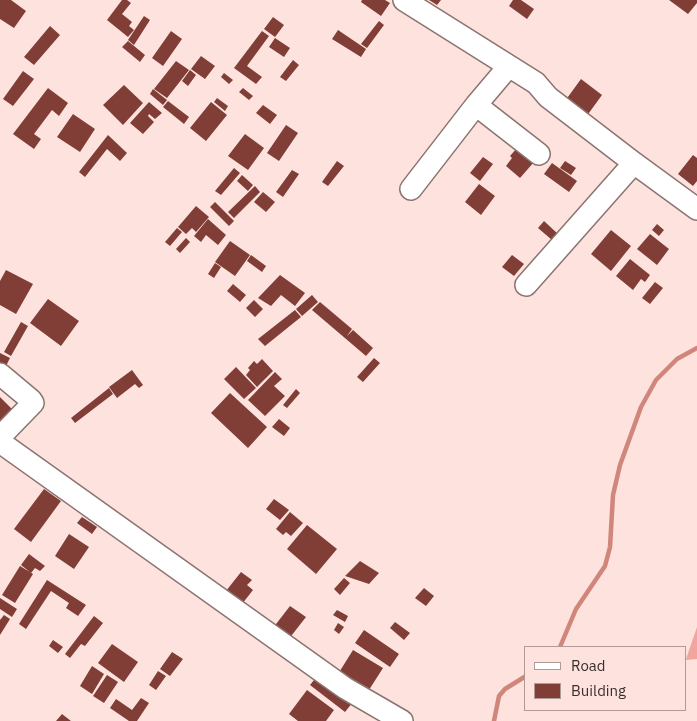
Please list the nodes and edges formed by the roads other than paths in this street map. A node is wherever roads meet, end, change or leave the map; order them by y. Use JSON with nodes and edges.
{"nodes":[{"id":1,"x":404,"y":0,"type":"edge"},
{"id":2,"x":509,"y":66,"type":"junction"},
{"id":3,"x":476,"y":105,"type":"junction"},
{"id":4,"x":539,"y":154,"type":"dead end"},
{"id":5,"x":634,"y":163,"type":"junction"},
{"id":6,"x":411,"y":189,"type":"dead end"},
{"id":7,"x":697,"y":209,"type":"edge"},
{"id":8,"x":526,"y":285,"type":"dead end"},
{"id":9,"x":0,"y":374,"type":"edge"},
{"id":10,"x":0,"y":437,"type":"edge"},
{"id":11,"x":0,"y":442,"type":"edge"},
{"id":12,"x":402,"y":721,"type":"edge"}],
"edges":[{"from":1,"to":2,"type":"street"},
{"from":2,"to":3,"type":"street"},
{"from":2,"to":5,"type":"street"},
{"from":3,"to":4,"type":"street"},
{"from":3,"to":6,"type":"street"},
{"from":5,"to":7,"type":"street"},
{"from":5,"to":8,"type":"street"},
{"from":9,"to":10,"type":"street"},
{"from":11,"to":12,"type":"street"}]}
